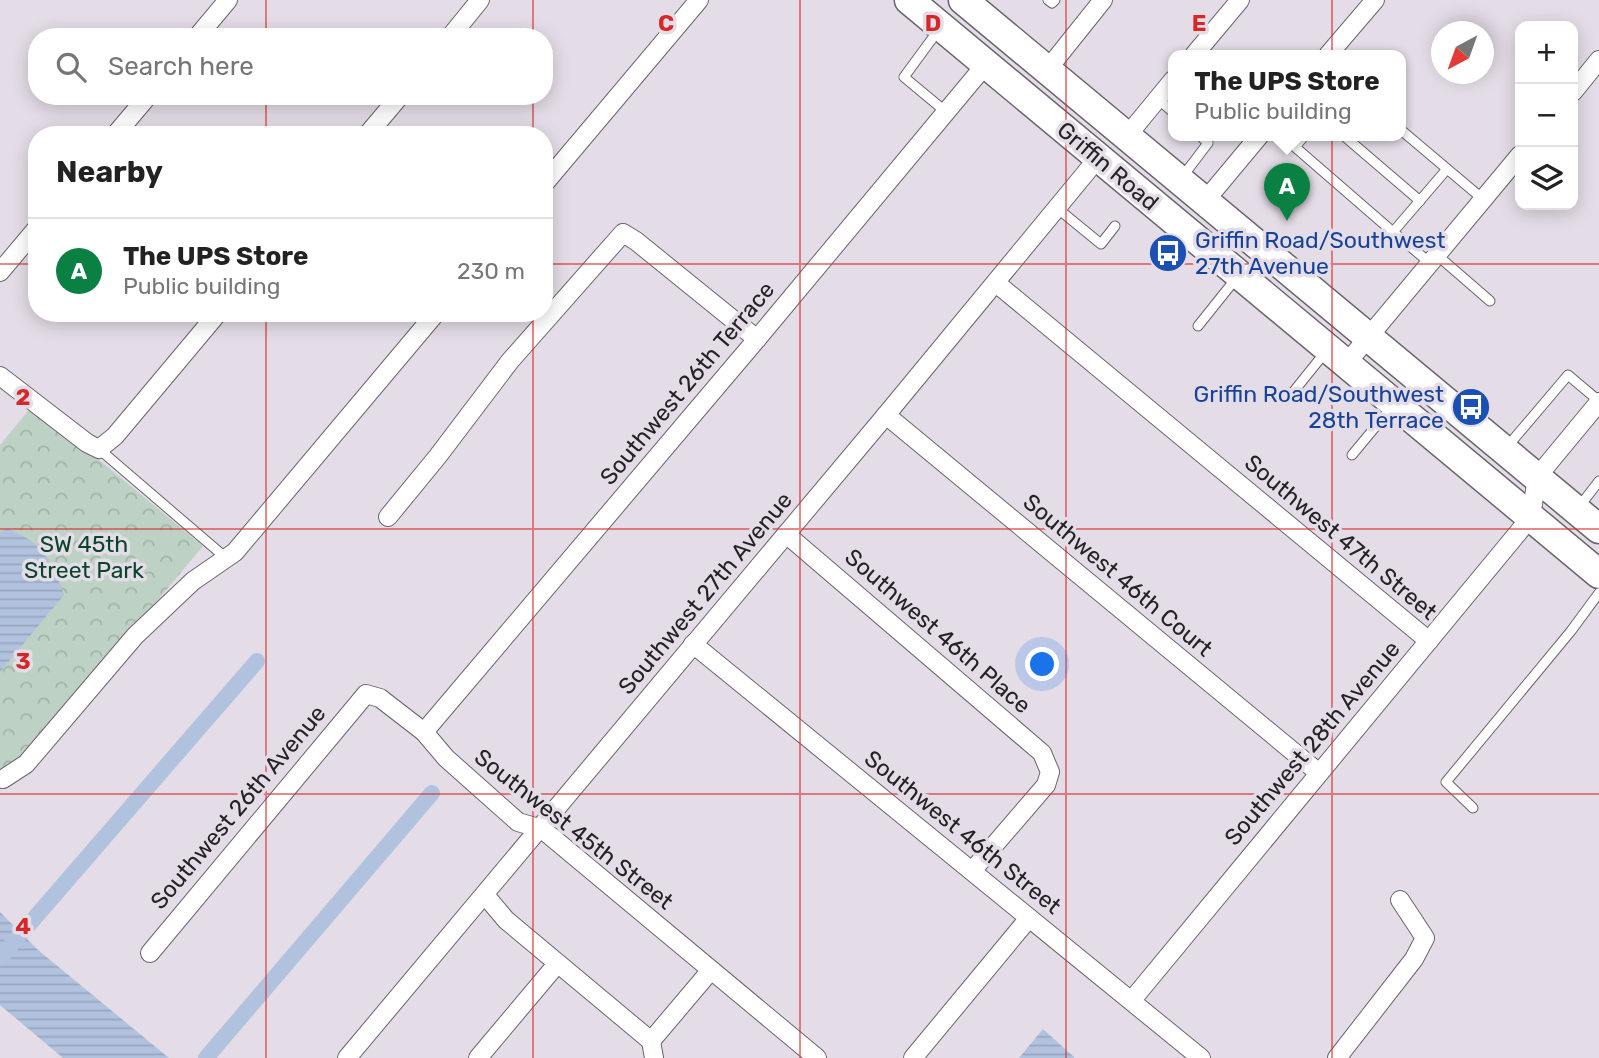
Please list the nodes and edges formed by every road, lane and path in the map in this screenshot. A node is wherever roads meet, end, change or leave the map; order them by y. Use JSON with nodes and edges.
{"nodes":[{"id":1,"x":228,"y":0,"type":"edge"},
{"id":2,"x":480,"y":0,"type":"edge"},
{"id":3,"x":699,"y":0,"type":"edge"},
{"id":4,"x":909,"y":0,"type":"edge"},
{"id":5,"x":1048,"y":0,"type":"edge"},
{"id":6,"x":1055,"y":0,"type":"edge"},
{"id":7,"x":1103,"y":0,"type":"edge"},
{"id":8,"x":1240,"y":0,"type":"edge"},
{"id":9,"x":1375,"y":0,"type":"edge"},
{"id":10,"x":973,"y":3,"type":"edge"},
{"id":11,"x":941,"y":27,"type":"junction"},
{"id":12,"x":205,"y":28,"type":"edge"},
{"id":13,"x":457,"y":28,"type":"edge"},
{"id":14,"x":1198,"y":50,"type":"edge"},
{"id":15,"x":1332,"y":50,"type":"edge"},
{"id":16,"x":1599,"y":60,"type":"edge"},
{"id":17,"x":986,"y":64,"type":"junction"},
{"id":18,"x":1047,"y":69,"type":"junction"},
{"id":19,"x":1168,"y":86,"type":"edge"},
{"id":20,"x":1578,"y":86,"type":"edge"},
{"id":21,"x":1158,"y":99,"type":"junction"},
{"id":22,"x":140,"y":105,"type":"edge"},
{"id":23,"x":393,"y":105,"type":"edge"},
{"id":24,"x":1168,"y":108,"type":"edge"},
{"id":25,"x":946,"y":112,"type":"junction"},
{"id":26,"x":1058,"y":124,"type":"junction"},
{"id":27,"x":123,"y":126,"type":"edge"},
{"id":28,"x":375,"y":126,"type":"edge"},
{"id":29,"x":1406,"y":134,"type":"edge"},
{"id":30,"x":1127,"y":136,"type":"junction"},
{"id":31,"x":1206,"y":141,"type":"edge"},
{"id":32,"x":1255,"y":141,"type":"edge"},
{"id":33,"x":1300,"y":141,"type":"edge"},
{"id":34,"x":1350,"y":141,"type":"edge"},
{"id":35,"x":1098,"y":158,"type":"junction"},
{"id":36,"x":1515,"y":161,"type":"edge"},
{"id":37,"x":1447,"y":169,"type":"junction"},
{"id":38,"x":553,"y":173,"type":"edge"},
{"id":39,"x":1173,"y":175,"type":"junction"},
{"id":40,"x":1484,"y":200,"type":"junction"},
{"id":41,"x":1205,"y":201,"type":"junction"},
{"id":42,"x":1420,"y":201,"type":"junction"},
{"id":43,"x":1057,"y":208,"type":"junction"},
{"id":44,"x":1115,"y":226,"type":"dead end"},
{"id":45,"x":1393,"y":232,"type":"junction"},
{"id":46,"x":28,"y":239,"type":"edge"},
{"id":47,"x":1433,"y":259,"type":"junction"},
{"id":48,"x":0,"y":272,"type":"edge"},
{"id":49,"x":1239,"y":275,"type":"junction"},
{"id":50,"x":996,"y":283,"type":"junction"},
{"id":51,"x":1490,"y":301,"type":"dead end"},
{"id":52,"x":553,"y":312,"type":"edge"},
{"id":53,"x":210,"y":322,"type":"edge"},
{"id":54,"x":428,"y":322,"type":"edge"},
{"id":55,"x":544,"y":322,"type":"edge"},
{"id":56,"x":1198,"y":326,"type":"dead end"},
{"id":57,"x":1368,"y":338,"type":"junction"},
{"id":58,"x":757,"y":339,"type":"junction"},
{"id":59,"x":1337,"y":356,"type":"junction"},
{"id":60,"x":0,"y":376,"type":"edge"},
{"id":61,"x":1290,"y":396,"type":"dead end"},
{"id":62,"x":1599,"y":401,"type":"edge"},
{"id":63,"x":1394,"y":404,"type":"junction"},
{"id":64,"x":886,"y":415,"type":"junction"},
{"id":65,"x":99,"y":449,"type":"junction"},
{"id":66,"x":1504,"y":450,"type":"junction"},
{"id":67,"x":1352,"y":455,"type":"dead end"},
{"id":68,"x":1536,"y":477,"type":"junction"},
{"id":69,"x":1599,"y":481,"type":"edge"},
{"id":70,"x":1576,"y":510,"type":"junction"},
{"id":71,"x":388,"y":517,"type":"dead end"},
{"id":72,"x":1531,"y":517,"type":"junction"},
{"id":73,"x":1599,"y":529,"type":"edge"},
{"id":74,"x":786,"y":534,"type":"junction"},
{"id":75,"x":226,"y":558,"type":"junction"},
{"id":76,"x":1599,"y":573,"type":"edge"},
{"id":77,"x":1599,"y":593,"type":"edge"},
{"id":78,"x":1429,"y":641,"type":"junction"},
{"id":79,"x":693,"y":644,"type":"junction"},
{"id":80,"x":366,"y":694,"type":"joint"},
{"id":81,"x":424,"y":732,"type":"junction"},
{"id":82,"x":1319,"y":773,"type":"junction"},
{"id":83,"x":3,"y":779,"type":"dead end"},
{"id":84,"x":1473,"y":808,"type":"dead end"},
{"id":85,"x":542,"y":829,"type":"junction"},
{"id":86,"x":972,"y":871,"type":"junction"},
{"id":87,"x":485,"y":895,"type":"junction"},
{"id":88,"x":1400,"y":900,"type":"dead end"},
{"id":89,"x":1029,"y":918,"type":"junction"},
{"id":90,"x":150,"y":953,"type":"dead end"},
{"id":91,"x":557,"y":964,"type":"junction"},
{"id":92,"x":711,"y":970,"type":"junction"},
{"id":93,"x":1132,"y":1000,"type":"junction"},
{"id":94,"x":653,"y":1050,"type":"edge"},
{"id":95,"x":1195,"y":1056,"type":"edge"},
{"id":96,"x":347,"y":1058,"type":"edge"},
{"id":97,"x":478,"y":1058,"type":"edge"},
{"id":98,"x":817,"y":1058,"type":"edge"},
{"id":99,"x":913,"y":1058,"type":"edge"},
{"id":100,"x":1337,"y":1058,"type":"edge"}],
"edges":[{"from":1,"to":12,"type":"street"},
{"from":2,"to":13,"type":"street"},
{"from":3,"to":38,"type":"street"},
{"from":4,"to":11,"type":"main road","name":"Griffin Road"},
{"from":5,"to":6,"type":"lane"},
{"from":7,"to":18,"type":"street"},
{"from":8,"to":14,"type":"street"},
{"from":9,"to":15,"type":"street"},
{"from":10,"to":18,"type":"main road","name":"Griffin Road"},
{"from":11,"to":17,"type":"main road","name":"Griffin Road"},
{"from":11,"to":25,"type":"lane"},
{"from":16,"to":20,"type":"street"},
{"from":17,"to":25,"type":"street","name":"Southwest 26th Terrace"},
{"from":17,"to":26,"type":"main road","name":"Griffin Road"},
{"from":18,"to":30,"type":"main road","name":"Griffin Road"},
{"from":19,"to":21,"type":"street"},
{"from":21,"to":24,"type":"lane"},
{"from":21,"to":30,"type":"street"},
{"from":22,"to":27,"type":"street"},
{"from":23,"to":28,"type":"street"},
{"from":25,"to":58,"type":"street","name":"Southwest 26th Terrace"},
{"from":26,"to":30,"type":"main road"},
{"from":26,"to":35,"type":"main road","name":"Griffin Road"},
{"from":29,"to":37,"type":"lane"},
{"from":30,"to":39,"type":"main road","name":"Griffin Road"},
{"from":31,"to":39,"type":"lane"},
{"from":32,"to":41,"type":"street"},
{"from":33,"to":45,"type":"lane"},
{"from":34,"to":42,"type":"lane"},
{"from":35,"to":39,"type":"main road"},
{"from":35,"to":43,"type":"street","name":"Southwest 27th Avenue"},
{"from":35,"to":49,"type":"main road","name":"Griffin Road"},
{"from":36,"to":40,"type":"street"},
{"from":37,"to":40,"type":"lane"},
{"from":37,"to":42,"type":"lane"},
{"from":39,"to":41,"type":"main road","name":"Griffin Road"},
{"from":40,"to":47,"type":"street"},
{"from":41,"to":57,"type":"main road","name":"Griffin Road"},
{"from":42,"to":45,"type":"lane"},
{"from":43,"to":44,"type":"lane"},
{"from":43,"to":50,"type":"street","name":"Southwest 27th Avenue"},
{"from":45,"to":47,"type":"lane"},
{"from":46,"to":48,"type":"street"},
{"from":47,"to":51,"type":"lane"},
{"from":47,"to":57,"type":"street"},
{"from":49,"to":56,"type":"lane"},
{"from":49,"to":59,"type":"main road","name":"Griffin Road"},
{"from":50,"to":64,"type":"street","name":"Southwest 27th Avenue"},
{"from":50,"to":78,"type":"street","name":"Southwest 47th Street"},
{"from":52,"to":58,"type":"street"},
{"from":53,"to":65,"type":"street"},
{"from":54,"to":75,"type":"street"},
{"from":55,"to":71,"type":"street"},
{"from":57,"to":59,"type":"street"},
{"from":57,"to":66,"type":"main road","name":"Griffin Road"},
{"from":58,"to":81,"type":"street","name":"Southwest 26th Terrace"},
{"from":59,"to":61,"type":"lane"},
{"from":59,"to":63,"type":"main road","name":"Griffin Road"},
{"from":60,"to":65,"type":"street"},
{"from":62,"to":66,"type":"lane"},
{"from":62,"to":68,"type":"street"},
{"from":63,"to":67,"type":"lane"},
{"from":63,"to":72,"type":"main road","name":"Griffin Road"},
{"from":64,"to":74,"type":"street","name":"Southwest 27th Avenue"},
{"from":64,"to":82,"type":"street","name":"Southwest 46th Court"},
{"from":65,"to":75,"type":"lane"},
{"from":66,"to":68,"type":"main road","name":"Griffin Road"},
{"from":68,"to":70,"type":"main road","name":"Griffin Road"},
{"from":68,"to":72,"type":"street"},
{"from":69,"to":70,"type":"lane"},
{"from":70,"to":73,"type":"main road","name":"Griffin Road"},
{"from":72,"to":76,"type":"main road","name":"Griffin Road"},
{"from":72,"to":78,"type":"street","name":"Southwest 28th Avenue"},
{"from":74,"to":79,"type":"street","name":"Southwest 27th Avenue"},
{"from":74,"to":86,"type":"street","name":"Southwest 46th Place"},
{"from":75,"to":83,"type":"street"},
{"from":77,"to":84,"type":"lane"},
{"from":78,"to":82,"type":"street","name":"Southwest 28th Avenue"},
{"from":79,"to":85,"type":"street","name":"Southwest 27th Avenue"},
{"from":79,"to":86,"type":"street","name":"Southwest 46th Street"},
{"from":80,"to":81,"type":"street","name":"Southwest 45th Street"},
{"from":80,"to":90,"type":"street","name":"Southwest 26th Avenue"},
{"from":81,"to":85,"type":"street","name":"Southwest 45th Street"},
{"from":82,"to":93,"type":"street","name":"Southwest 28th Avenue"},
{"from":85,"to":87,"type":"street","name":"Southwest 27th Avenue"},
{"from":85,"to":92,"type":"street","name":"Southwest 45th Street"},
{"from":86,"to":89,"type":"street","name":"Southwest 46th Street"},
{"from":87,"to":91,"type":"street"},
{"from":87,"to":96,"type":"street","name":"Southwest 27th Avenue"},
{"from":88,"to":100,"type":"street"},
{"from":89,"to":93,"type":"street","name":"Southwest 46th Street"},
{"from":89,"to":99,"type":"street"},
{"from":91,"to":94,"type":"street"},
{"from":91,"to":97,"type":"street"},
{"from":92,"to":94,"type":"street"},
{"from":92,"to":98,"type":"street","name":"Southwest 45th Street"},
{"from":93,"to":95,"type":"street","name":"Southwest 46th Street"}]}
